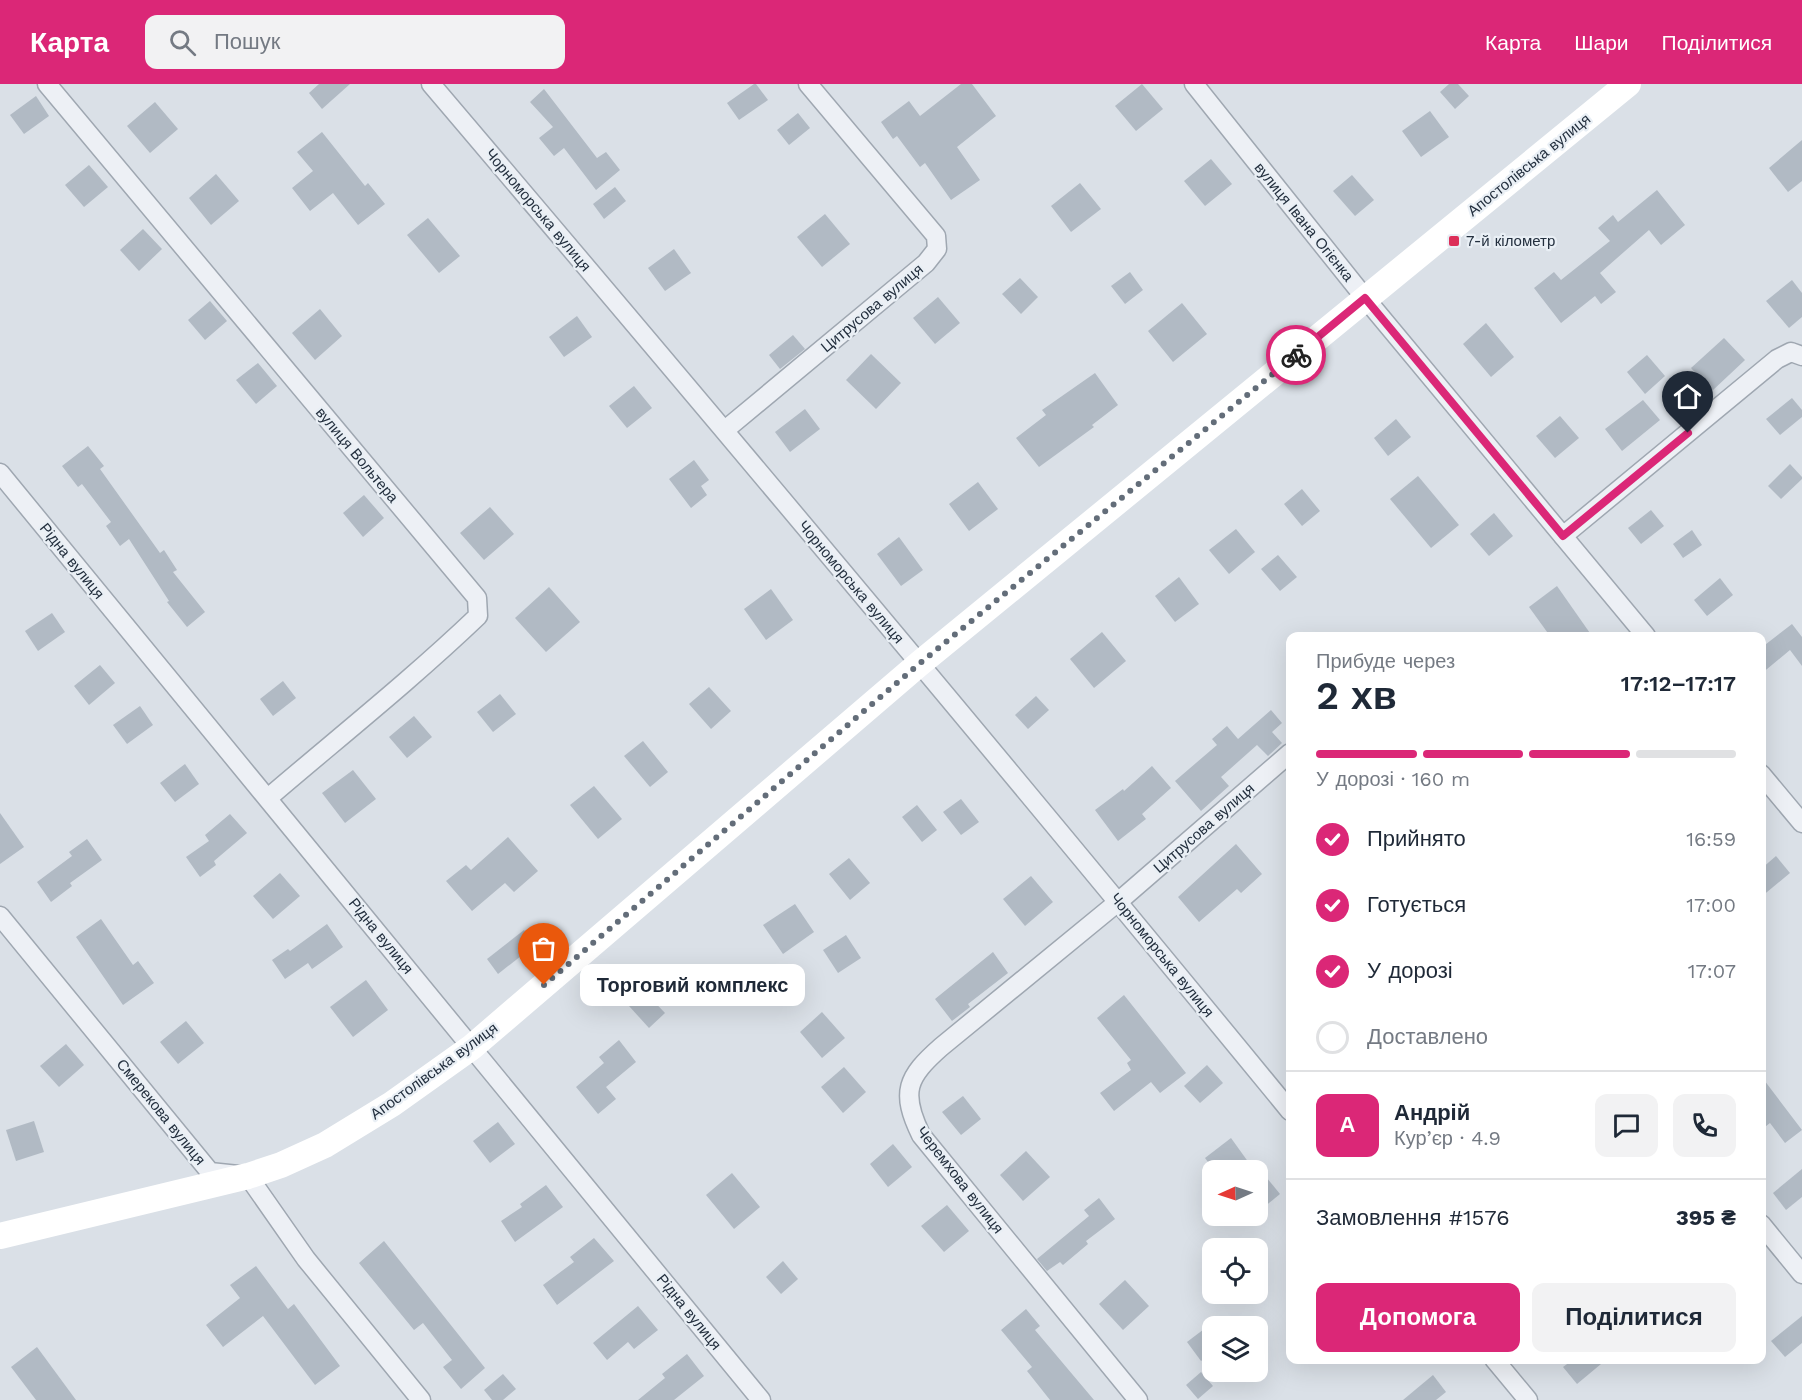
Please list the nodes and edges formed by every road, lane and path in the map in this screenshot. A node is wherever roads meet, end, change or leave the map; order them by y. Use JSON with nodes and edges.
{"nodes":[{"id":1,"x":47,"y":84,"type":"edge"},
{"id":2,"x":431,"y":84,"type":"edge"},
{"id":3,"x":808,"y":84,"type":"edge"},
{"id":4,"x":1194,"y":84,"type":"edge"},
{"id":5,"x":1628,"y":84,"type":"edge"},
{"id":6,"x":1365,"y":298,"type":"junction"},
{"id":7,"x":1802,"y":356,"type":"edge"},
{"id":8,"x":725,"y":430,"type":"junction"},
{"id":9,"x":0,"y":473,"type":"edge"},
{"id":10,"x":1563,"y":536,"type":"junction"},
{"id":11,"x":1643,"y":632,"type":"edge"},
{"id":12,"x":919,"y":664,"type":"junction"},
{"id":13,"x":1286,"y":756,"type":"edge"},
{"id":14,"x":1766,"y":780,"type":"edge"},
{"id":15,"x":268,"y":798,"type":"junction"},
{"id":16,"x":1802,"y":823,"type":"edge"},
{"id":17,"x":1118,"y":902,"type":"junction"},
{"id":18,"x":0,"y":916,"type":"edge"},
{"id":19,"x":472,"y":1047,"type":"junction"},
{"id":20,"x":1286,"y":1106,"type":"edge"},
{"id":21,"x":248,"y":1176,"type":"junction"},
{"id":22,"x":1766,"y":1230,"type":"edge"},
{"id":23,"x":0,"y":1236,"type":"edge"},
{"id":24,"x":1802,"y":1274,"type":"edge"},
{"id":25,"x":1498,"y":1364,"type":"edge"},
{"id":26,"x":421,"y":1400,"type":"edge"},
{"id":27,"x":761,"y":1400,"type":"edge"},
{"id":28,"x":1138,"y":1400,"type":"edge"},
{"id":29,"x":1528,"y":1400,"type":"edge"}],
"edges":[{"from":1,"to":15,"type":"street","name":"вулиця Вольтера"},
{"from":2,"to":8,"type":"street","name":"Чорноморська вулиця"},
{"from":3,"to":8,"type":"street","name":"Цитрусова вулиця"},
{"from":4,"to":6,"type":"street","name":"вулиця Івана Огієнка"},
{"from":5,"to":6,"type":"street","name":"Апостолівська вулиця"},
{"from":6,"to":10,"type":"street","name":"вулиця Івана Огієнка"},
{"from":6,"to":12,"type":"street","name":"Апостолівська вулиця"},
{"from":7,"to":10,"type":"street"},
{"from":8,"to":12,"type":"street","name":"Чорноморська вулиця"},
{"from":9,"to":15,"type":"street","name":"Рідна вулиця"},
{"from":10,"to":11,"type":"street","name":"вулиця Івана Огієнка"},
{"from":12,"to":17,"type":"street","name":"Чорноморська вулиця"},
{"from":12,"to":19,"type":"street","name":"Апостолівська вулиця"},
{"from":13,"to":17,"type":"street","name":"Цитрусова вулиця"},
{"from":14,"to":16,"type":"street"},
{"from":15,"to":19,"type":"street","name":"Рідна вулиця"},
{"from":17,"to":20,"type":"street","name":"Чорноморська вулиця"},
{"from":17,"to":28,"type":"street","name":"Черемхова вулиця"},
{"from":18,"to":21,"type":"street","name":"Смерекова вулиця"},
{"from":19,"to":21,"type":"street","name":"Апостолівська вулиця"},
{"from":19,"to":27,"type":"street","name":"Рідна вулиця"},
{"from":21,"to":23,"type":"street","name":"Апостолівська вулиця"},
{"from":21,"to":26,"type":"street"},
{"from":22,"to":24,"type":"street"},
{"from":25,"to":29,"type":"street"}]}
